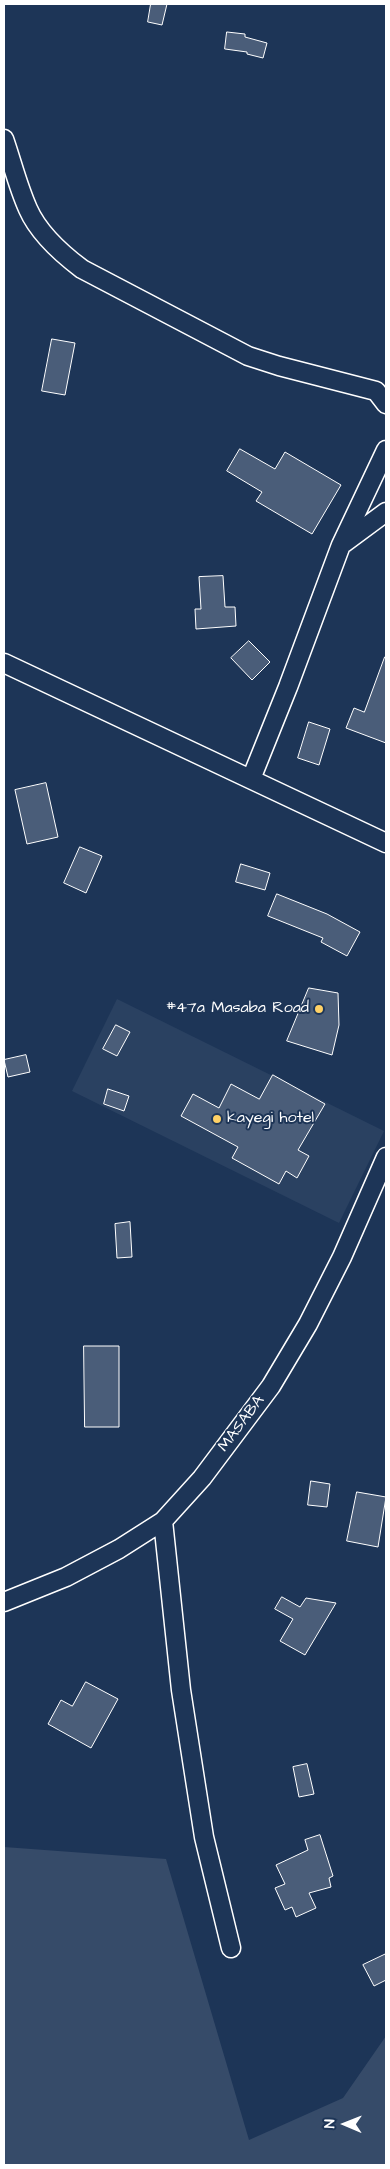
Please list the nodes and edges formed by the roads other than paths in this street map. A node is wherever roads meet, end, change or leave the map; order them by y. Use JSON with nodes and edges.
{"nodes":[{"id":1,"x":4,"y":139,"type":"edge"},
{"id":2,"x":386,"y":404,"type":"edge"},
{"id":3,"x":386,"y":450,"type":"edge"},
{"id":4,"x":386,"y":512,"type":"edge"},
{"id":5,"x":341,"y":545,"type":"junction"},
{"id":6,"x":4,"y":663,"type":"edge"},
{"id":7,"x":251,"y":779,"type":"junction"},
{"id":8,"x":386,"y":843,"type":"edge"},
{"id":9,"x":386,"y":1157,"type":"edge"},
{"id":10,"x":163,"y":1521,"type":"junction"},
{"id":11,"x":4,"y":1602,"type":"edge"},
{"id":12,"x":231,"y":1948,"type":"dead end"}],
"edges":[{"from":1,"to":2,"type":"street"},
{"from":3,"to":5,"type":"street"},
{"from":4,"to":5,"type":"street"},
{"from":5,"to":7,"type":"street"},
{"from":6,"to":7,"type":"street"},
{"from":7,"to":8,"type":"street"},
{"from":9,"to":10,"type":"street","name":"MASABA"},
{"from":10,"to":11,"type":"street","name":"MASABA"},
{"from":10,"to":12,"type":"street"}]}
